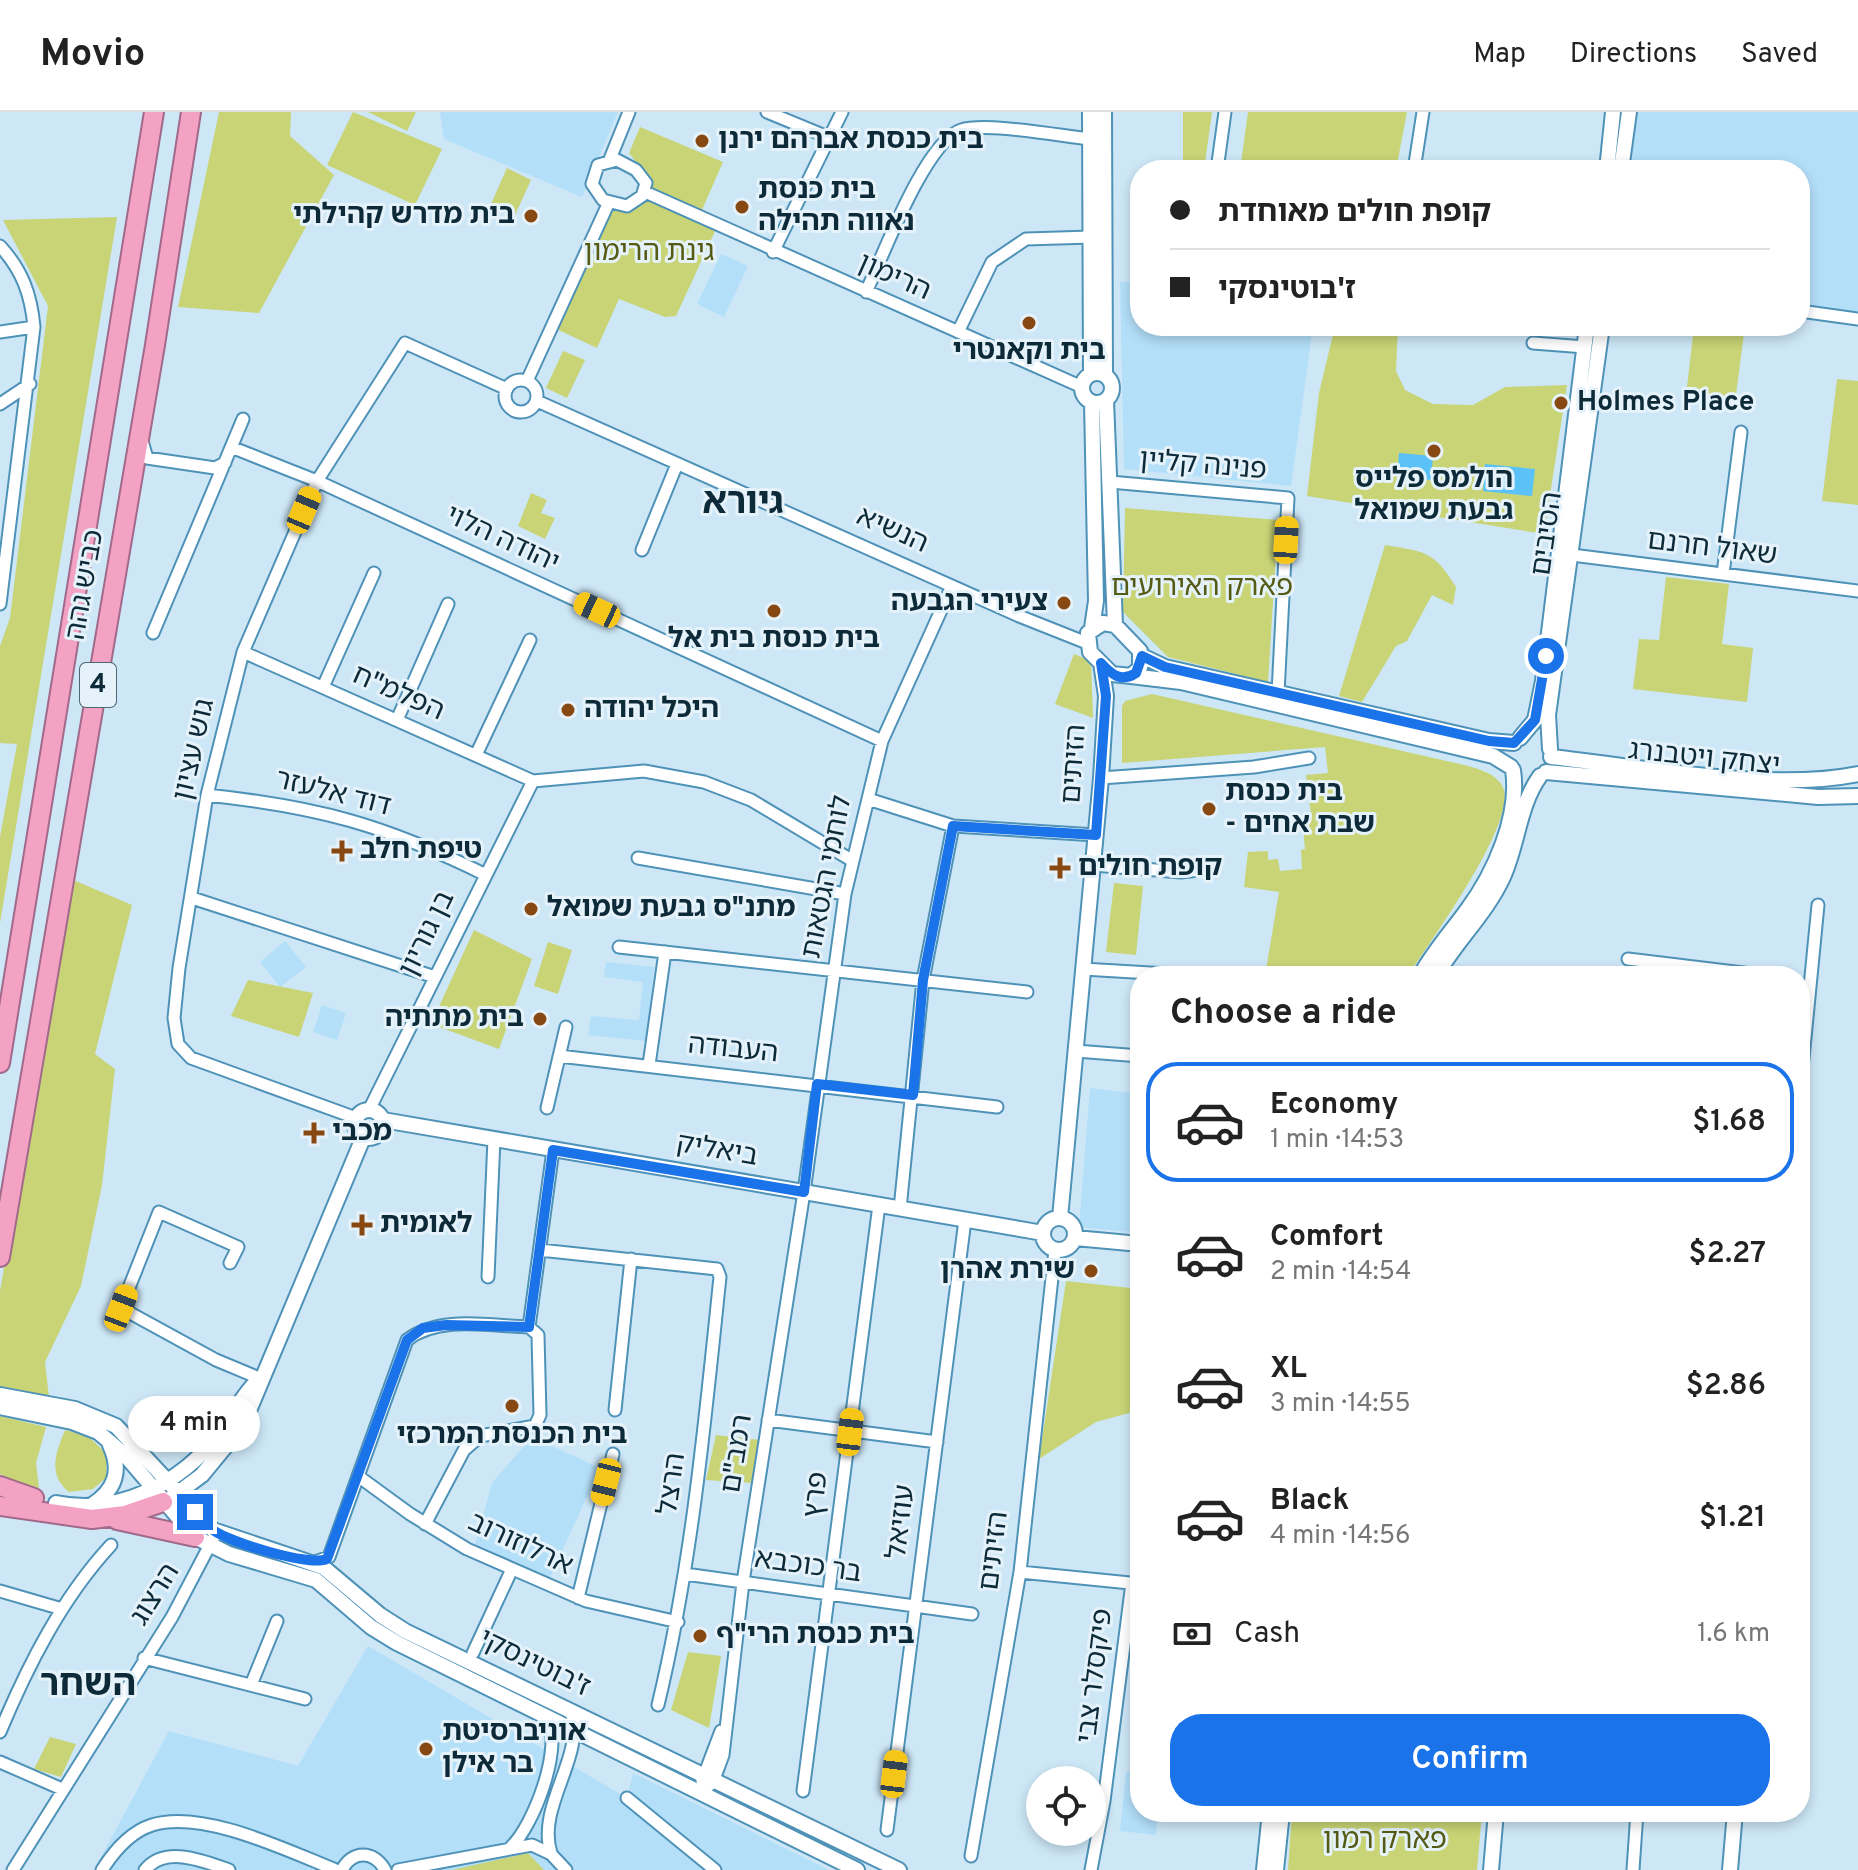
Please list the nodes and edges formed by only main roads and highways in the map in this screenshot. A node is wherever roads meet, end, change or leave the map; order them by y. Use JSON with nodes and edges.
{"nodes":[{"id":1,"x":154,"y":112,"type":"edge"},
{"id":2,"x":191,"y":112,"type":"edge"},
{"id":3,"x":0,"y":1063,"type":"edge"},
{"id":4,"x":0,"y":1257,"type":"edge"},
{"id":5,"x":0,"y":1486,"type":"edge"},
{"id":6,"x":172,"y":1492,"type":"road end"},
{"id":7,"x":56,"y":1503,"type":"road end"},
{"id":8,"x":0,"y":1506,"type":"edge"},
{"id":9,"x":92,"y":1513,"type":"junction"},
{"id":10,"x":204,"y":1534,"type":"road end"}],
"edges":[{"from":1,"to":3,"type":"highway","name":"כביש גהה","number":"4"},
{"from":2,"to":4,"type":"highway","name":"כביש גהה","number":"4"},
{"from":5,"to":7,"type":"highway"},
{"from":6,"to":9,"type":"highway"},
{"from":8,"to":9,"type":"highway"},
{"from":9,"to":10,"type":"highway"}]}
